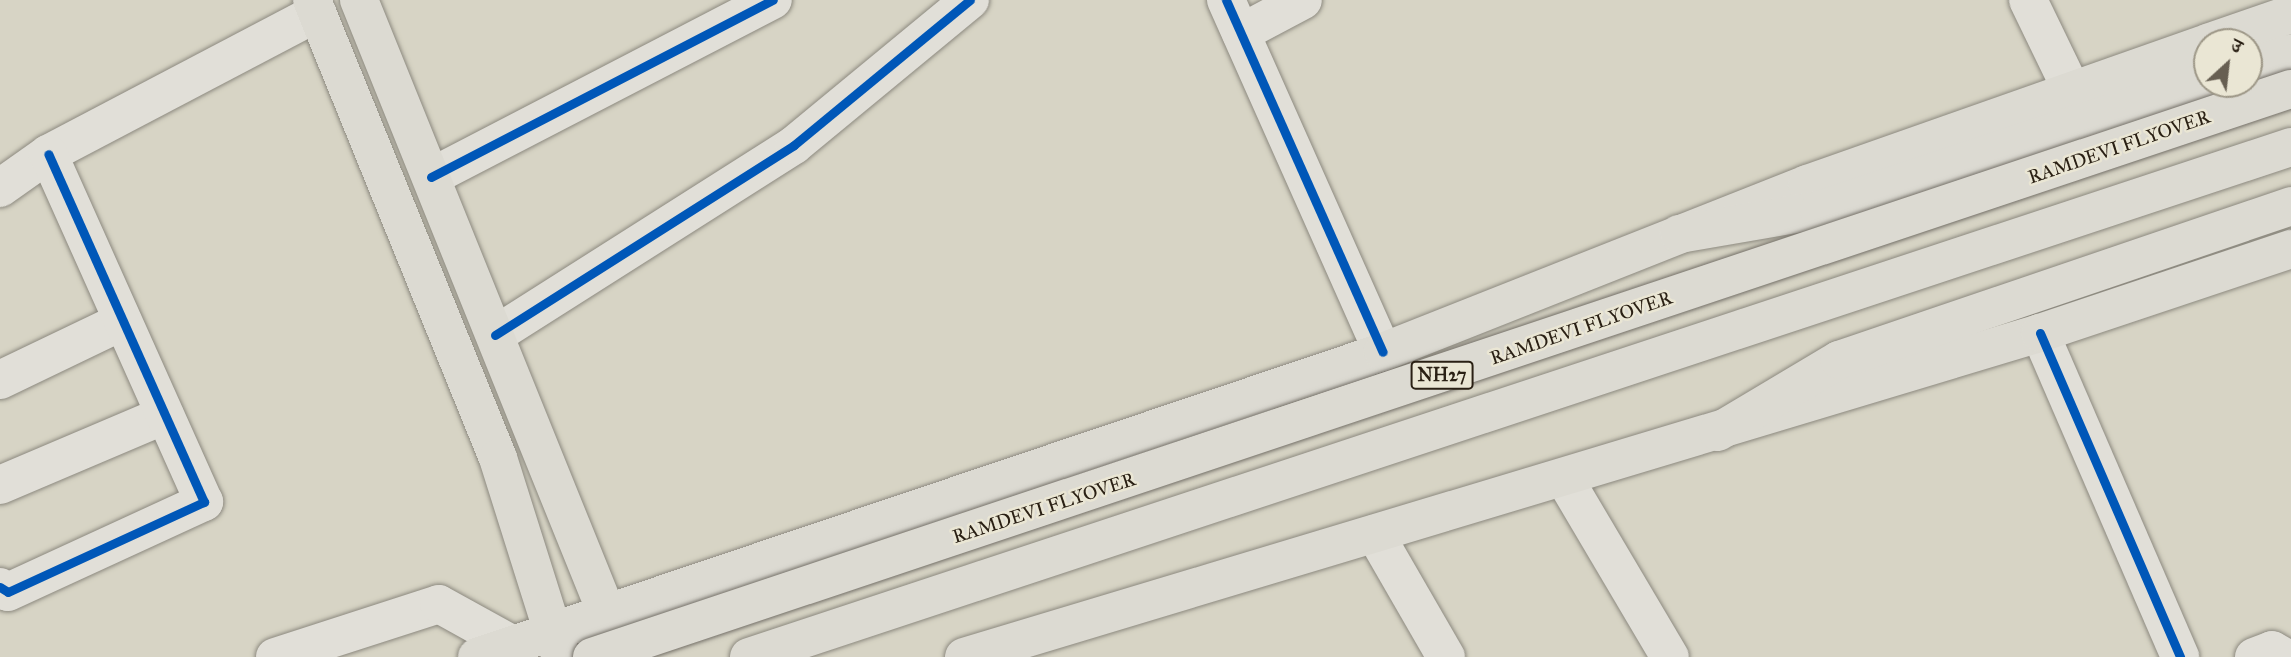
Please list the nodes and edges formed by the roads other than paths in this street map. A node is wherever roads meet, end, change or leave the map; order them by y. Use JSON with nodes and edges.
{"nodes":[{"id":1,"x":359,"y":0,"type":"edge"},
{"id":2,"x":773,"y":0,"type":"edge"},
{"id":3,"x":970,"y":0,"type":"edge"},
{"id":4,"x":1303,"y":0,"type":"edge"},
{"id":5,"x":2028,"y":0,"type":"edge"},
{"id":6,"x":315,"y":6,"type":"edge"},
{"id":7,"x":2291,"y":14,"type":"edge"},
{"id":8,"x":1234,"y":16,"type":"edge"},
{"id":9,"x":2251,"y":28,"type":"edge"},
{"id":10,"x":2193,"y":48,"type":"edge"},
{"id":11,"x":2291,"y":53,"type":"edge"},
{"id":12,"x":2263,"y":62,"type":"edge"},
{"id":13,"x":2193,"y":86,"type":"edge"},
{"id":14,"x":2291,"y":89,"type":"edge"},
{"id":15,"x":2072,"y":90,"type":"junction"},
{"id":16,"x":2291,"y":147,"type":"edge"},
{"id":17,"x":48,"y":154,"type":"junction"},
{"id":18,"x":431,"y":177,"type":"junction"},
{"id":19,"x":0,"y":188,"type":"edge"},
{"id":20,"x":2291,"y":206,"type":"edge"},
{"id":21,"x":1679,"y":234,"type":"junction"},
{"id":22,"x":2291,"y":249,"type":"edge"},
{"id":23,"x":123,"y":321,"type":"junction"},
{"id":24,"x":2040,"y":333,"type":"junction"},
{"id":25,"x":495,"y":335,"type":"junction"},
{"id":26,"x":1383,"y":352,"type":"junction"},
{"id":27,"x":0,"y":380,"type":"edge"},
{"id":28,"x":165,"y":415,"type":"junction"},
{"id":29,"x":1718,"y":432,"type":"junction"},
{"id":30,"x":1564,"y":478,"type":"junction"},
{"id":31,"x":0,"y":485,"type":"edge"},
{"id":32,"x":1375,"y":534,"type":"junction"},
{"id":33,"x":0,"y":587,"type":"edge"},
{"id":34,"x":607,"y":612,"type":"junction"},
{"id":35,"x":556,"y":644,"type":"edge"},
{"id":36,"x":513,"y":645,"type":"junction"},
{"id":37,"x":275,"y":657,"type":"edge"},
{"id":38,"x":477,"y":657,"type":"edge"},
{"id":39,"x":592,"y":657,"type":"edge"},
{"id":40,"x":624,"y":657,"type":"edge"},
{"id":41,"x":749,"y":657,"type":"edge"},
{"id":42,"x":964,"y":657,"type":"edge"},
{"id":43,"x":1446,"y":657,"type":"edge"},
{"id":44,"x":1670,"y":657,"type":"edge"},
{"id":45,"x":2180,"y":657,"type":"edge"},
{"id":46,"x":2255,"y":657,"type":"edge"},
{"id":47,"x":2284,"y":657,"type":"edge"}],
"edges":[{"from":1,"to":18,"type":"main road"},
{"from":2,"to":18,"type":"street"},
{"from":3,"to":25,"type":"street"},
{"from":4,"to":8,"type":"street"},
{"from":5,"to":15,"type":"street"},
{"from":6,"to":17,"type":"street"},
{"from":6,"to":35,"type":"main road"},
{"from":7,"to":9,"type":"main road"},
{"from":8,"to":26,"type":"street"},
{"from":10,"to":15,"type":"main road"},
{"from":11,"to":12,"type":"main road"},
{"from":13,"to":21,"type":"main road"},
{"from":14,"to":39,"type":"main road","name":"RAMDEVI FLYOVER","number":"NH27","bridge":true},
{"from":15,"to":21,"type":"main road"},
{"from":16,"to":41,"type":"main road","number":"NH27"},
{"from":17,"to":19,"type":"street"},
{"from":17,"to":23,"type":"street"},
{"from":18,"to":25,"type":"main road"},
{"from":20,"to":29,"type":"main road"},
{"from":21,"to":26,"type":"main road"},
{"from":22,"to":24,"type":"main road"},
{"from":23,"to":27,"type":"street"},
{"from":23,"to":28,"type":"street"},
{"from":24,"to":29,"type":"main road"},
{"from":24,"to":45,"type":"street"},
{"from":25,"to":34,"type":"main road"},
{"from":26,"to":34,"type":"main road"},
{"from":28,"to":31,"type":"street"},
{"from":28,"to":33,"type":"street"},
{"from":29,"to":30,"type":"main road"},
{"from":30,"to":32,"type":"main road"},
{"from":30,"to":44,"type":"street"},
{"from":32,"to":42,"type":"main road"},
{"from":32,"to":43,"type":"street"},
{"from":34,"to":35,"type":"main road"},
{"from":34,"to":40,"type":"main road"},
{"from":35,"to":36,"type":"main road"},
{"from":36,"to":37,"type":"street"},
{"from":36,"to":38,"type":"main road"},
{"from":46,"to":47,"type":"street"}]}
